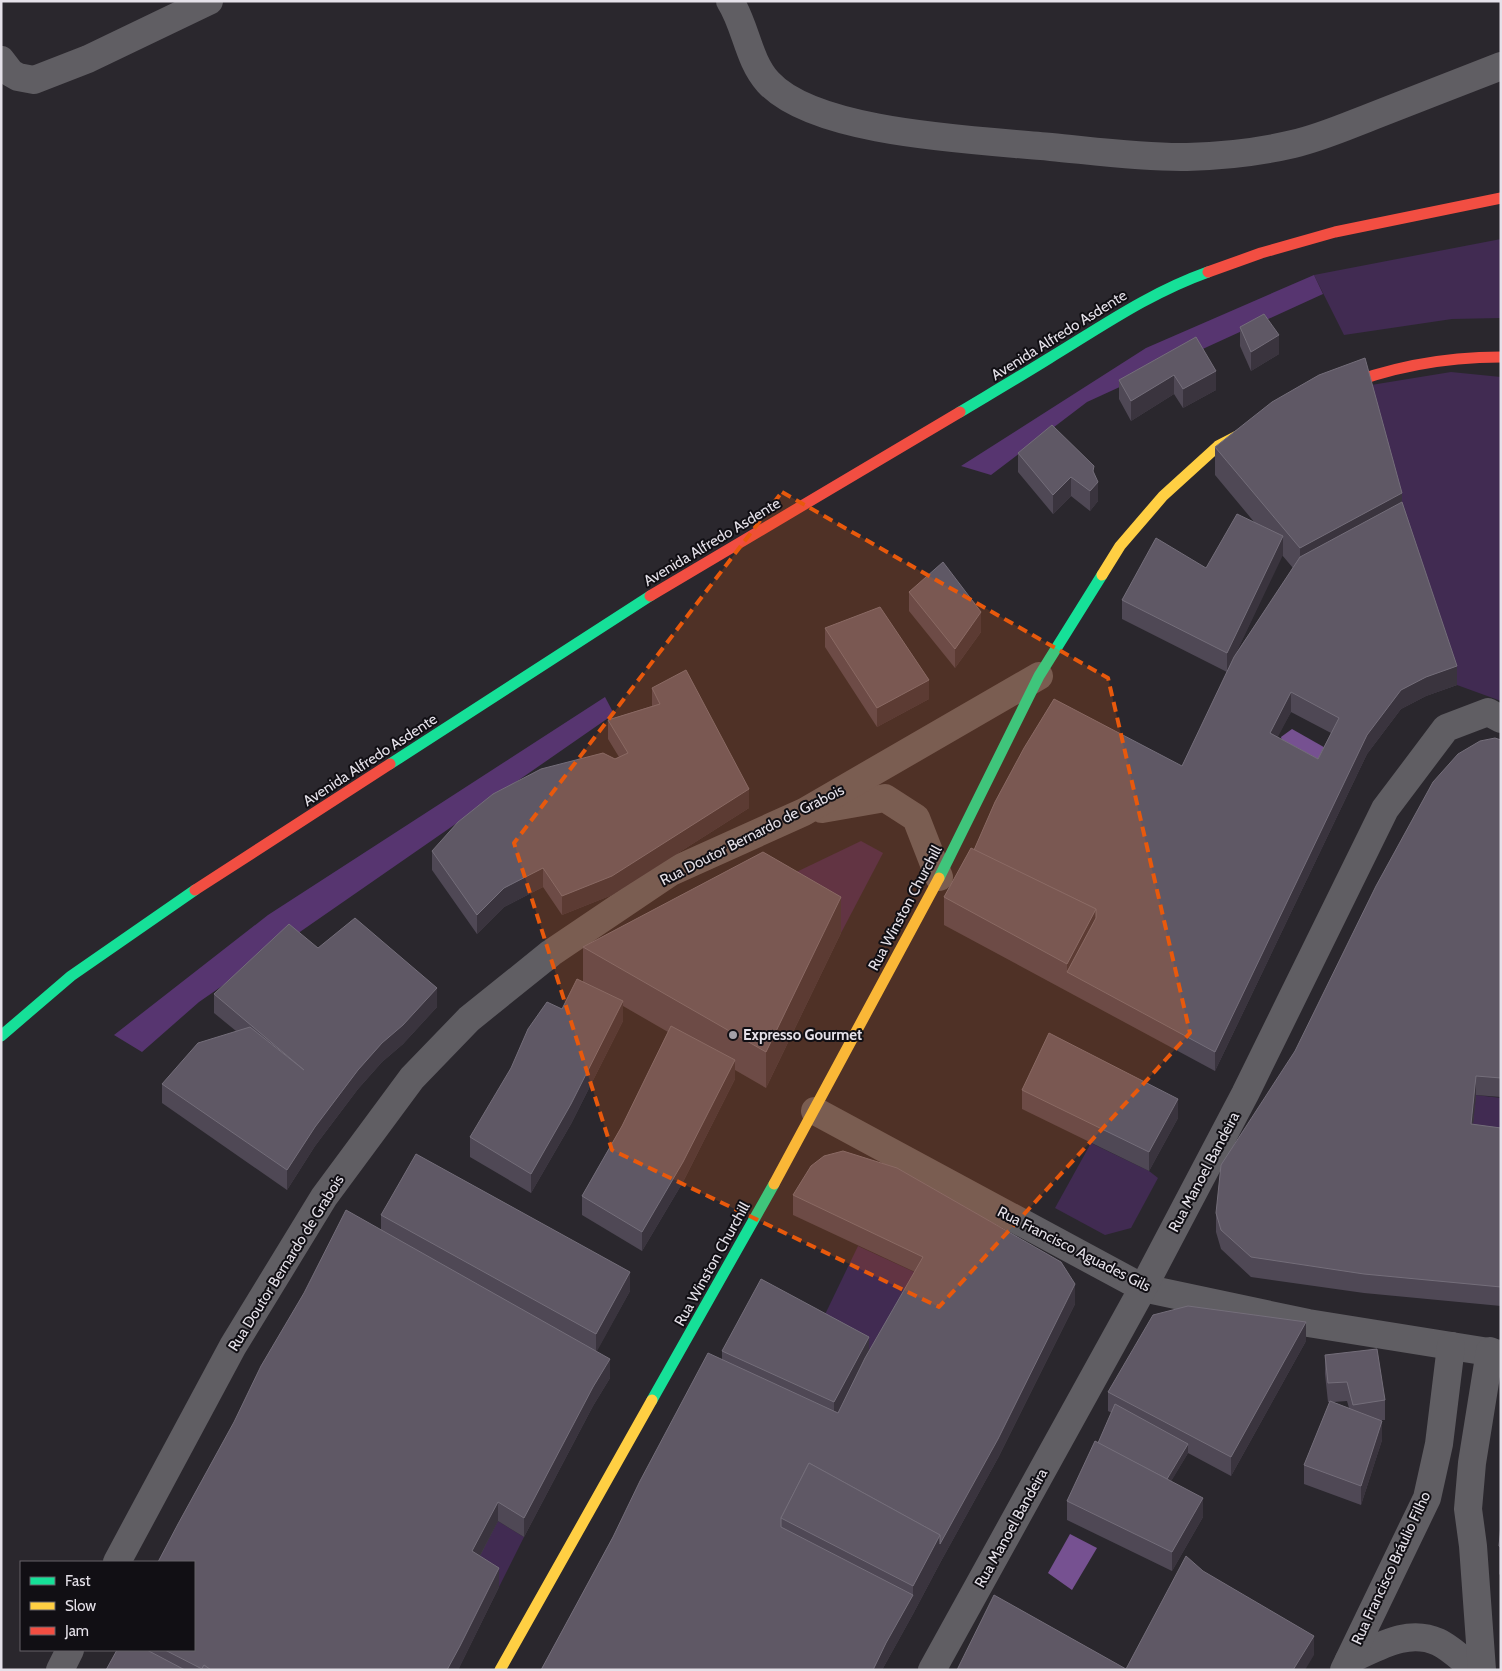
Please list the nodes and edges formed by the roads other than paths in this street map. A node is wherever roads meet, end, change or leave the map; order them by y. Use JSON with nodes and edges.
{"nodes":[{"id":1,"x":209,"y":1,"type":"edge"},
{"id":2,"x":730,"y":1,"type":"edge"},
{"id":3,"x":1,"y":60,"type":"edge"},
{"id":4,"x":1501,"y":66,"type":"edge"},
{"id":5,"x":1500,"y":198,"type":"edge"},
{"id":6,"x":1501,"y":357,"type":"edge"},
{"id":7,"x":1327,"y":392,"type":"edge"},
{"id":8,"x":1261,"y":423,"type":"edge"},
{"id":9,"x":1039,"y":676,"type":"junction"},
{"id":10,"x":1501,"y":719,"type":"edge"},
{"id":11,"x":804,"y":812,"type":"junction"},
{"id":12,"x":939,"y":877,"type":"junction"},
{"id":13,"x":1,"y":1036,"type":"edge"},
{"id":14,"x":815,"y":1111,"type":"junction"},
{"id":15,"x":1143,"y":1288,"type":"junction"},
{"id":16,"x":1451,"y":1346,"type":"junction"},
{"id":17,"x":1495,"y":1353,"type":"edge"},
{"id":18,"x":118,"y":1561,"type":"edge"},
{"id":19,"x":70,"y":1651,"type":"edge"},
{"id":20,"x":1346,"y":1665,"type":"edge"},
{"id":21,"x":60,"y":1670,"type":"edge"},
{"id":22,"x":500,"y":1670,"type":"edge"},
{"id":23,"x":932,"y":1670,"type":"edge"},
{"id":24,"x":1475,"y":1670,"type":"edge"},
{"id":25,"x":1482,"y":1670,"type":"edge"}],
"edges":[{"from":1,"to":3,"type":"street"},
{"from":2,"to":4,"type":"street"},
{"from":5,"to":13,"type":"street","name":"Avenida Alfredo Asdente"},
{"from":6,"to":7,"type":"street"},
{"from":8,"to":9,"type":"street","name":"Rua Winston Churchill"},
{"from":9,"to":11,"type":"street","name":"Rua Doutor Bernardo de Grabois"},
{"from":9,"to":12,"type":"street","name":"Rua Winston Churchill"},
{"from":10,"to":15,"type":"street","name":"Rua Manoel Bandeira"},
{"from":11,"to":12,"type":"street"},
{"from":11,"to":18,"type":"street","name":"Rua Doutor Bernardo de Grabois"},
{"from":12,"to":14,"type":"street","name":"Rua Winston Churchill"},
{"from":14,"to":15,"type":"street","name":"Rua Francisco Aguades Gils"},
{"from":14,"to":22,"type":"street","name":"Rua Winston Churchill"},
{"from":15,"to":16,"type":"street","name":"Rua Francisco Aguades Gils"},
{"from":15,"to":23,"type":"street","name":"Rua Manoel Bandeira"},
{"from":16,"to":17,"type":"street","name":"Rua Francisco Aguades Gils"},
{"from":16,"to":20,"type":"street","name":"Rua Francisco Bráulio Filho"},
{"from":17,"to":25,"type":"street"},
{"from":19,"to":21,"type":"street"},
{"from":20,"to":24,"type":"street"}]}
